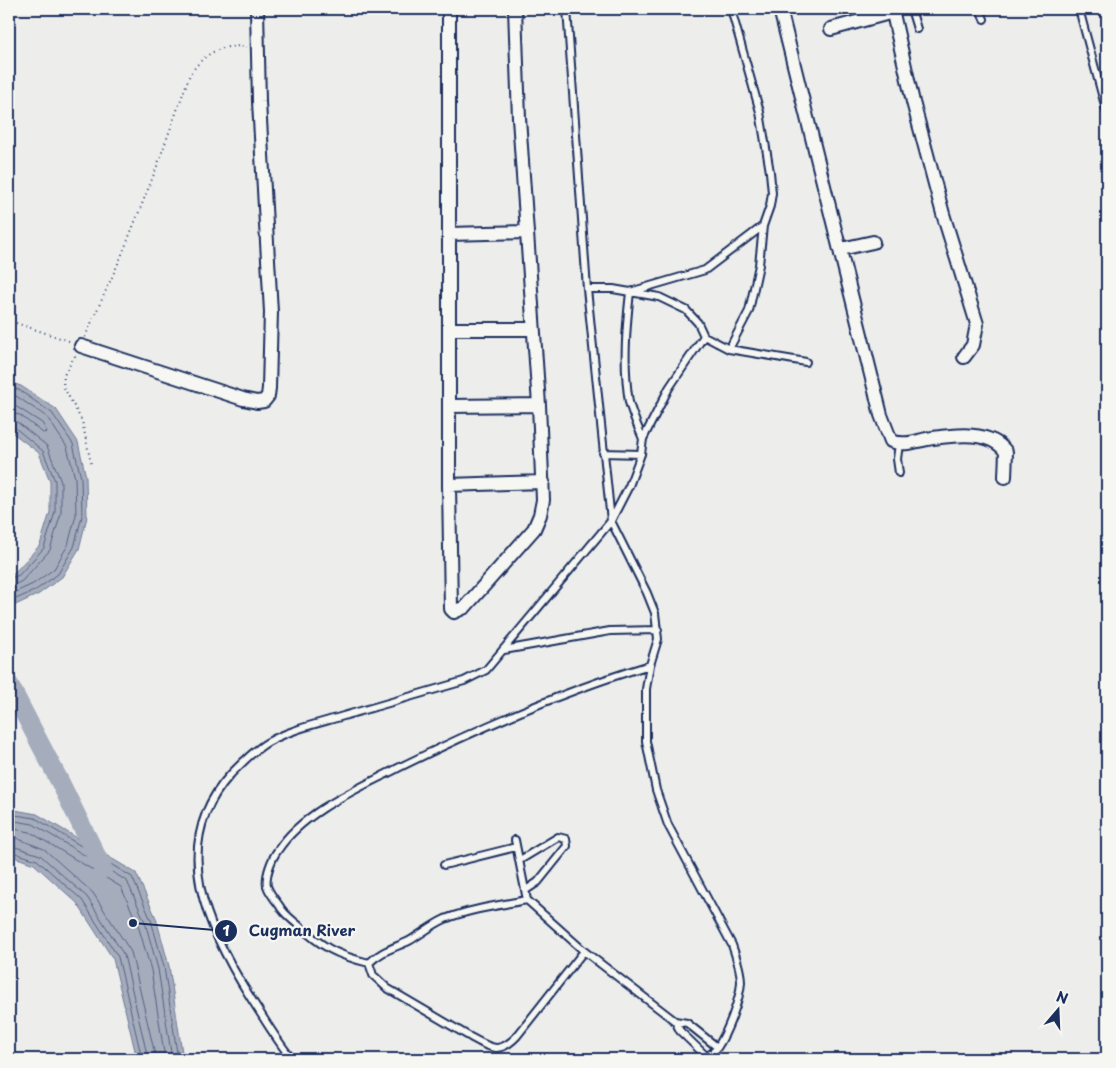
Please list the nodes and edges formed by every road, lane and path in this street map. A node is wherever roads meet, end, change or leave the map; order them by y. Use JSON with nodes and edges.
{"nodes":[{"id":1,"x":257,"y":9,"type":"edge"},
{"id":2,"x":449,"y":9,"type":"edge"},
{"id":3,"x":515,"y":9,"type":"edge"},
{"id":4,"x":567,"y":9,"type":"edge"},
{"id":5,"x":731,"y":9,"type":"edge"},
{"id":6,"x":780,"y":9,"type":"edge"},
{"id":7,"x":910,"y":9,"type":"edge"},
{"id":8,"x":980,"y":9,"type":"edge"},
{"id":9,"x":1079,"y":9,"type":"edge"},
{"id":10,"x":892,"y":10,"type":"edge"},
{"id":11,"x":984,"y":19,"type":"dead end"},
{"id":12,"x":831,"y":29,"type":"dead end"},
{"id":13,"x":917,"y":29,"type":"dead end"},
{"id":14,"x":256,"y":49,"type":"junction"},
{"id":15,"x":1107,"y":113,"type":"edge"},
{"id":16,"x":763,"y":226,"type":"junction"},
{"id":17,"x":526,"y":232,"type":"junction"},
{"id":18,"x":449,"y":234,"type":"junction"},
{"id":19,"x":873,"y":242,"type":"dead end"},
{"id":20,"x":841,"y":249,"type":"junction"},
{"id":21,"x":587,"y":289,"type":"junction"},
{"id":22,"x":630,"y":292,"type":"junction"},
{"id":23,"x":16,"y":323,"type":"dead end"},
{"id":24,"x":449,"y":328,"type":"junction"},
{"id":25,"x":533,"y":330,"type":"junction"},
{"id":26,"x":704,"y":336,"type":"junction"},
{"id":27,"x":81,"y":346,"type":"junction"},
{"id":28,"x":729,"y":349,"type":"junction"},
{"id":29,"x":964,"y":357,"type":"dead end"},
{"id":30,"x":806,"y":362,"type":"dead end"},
{"id":31,"x":539,"y":405,"type":"junction"},
{"id":32,"x":449,"y":406,"type":"junction"},
{"id":33,"x":642,"y":439,"type":"junction"},
{"id":34,"x":899,"y":444,"type":"junction"},
{"id":35,"x":603,"y":453,"type":"junction"},
{"id":36,"x":641,"y":454,"type":"junction"},
{"id":37,"x":91,"y":463,"type":"dead end"},
{"id":38,"x":899,"y":473,"type":"dead end"},
{"id":39,"x":1005,"y":477,"type":"dead end"},
{"id":40,"x":543,"y":482,"type":"junction"},
{"id":41,"x":448,"y":484,"type":"junction"},
{"id":42,"x":611,"y":521,"type":"junction"},
{"id":43,"x":658,"y":630,"type":"junction"},
{"id":44,"x":504,"y":650,"type":"junction"},
{"id":45,"x":650,"y":665,"type":"junction"},
{"id":46,"x":520,"y":860,"type":"junction"},
{"id":47,"x":444,"y":865,"type":"dead end"},
{"id":48,"x":526,"y":890,"type":"junction"},
{"id":49,"x":527,"y":900,"type":"junction"},
{"id":50,"x":584,"y":951,"type":"junction"},
{"id":51,"x":369,"y":963,"type":"junction"},
{"id":52,"x":675,"y":1021,"type":"junction"},
{"id":53,"x":717,"y":1047,"type":"junction"},
{"id":54,"x":705,"y":1058,"type":"edge"},
{"id":55,"x":292,"y":1059,"type":"edge"}],
"edges":[{"from":1,"to":14,"type":"street"},
{"from":2,"to":18,"type":"street"},
{"from":3,"to":17,"type":"street"},
{"from":4,"to":21,"type":"lane"},
{"from":5,"to":16,"type":"lane"},
{"from":6,"to":20,"type":"street"},
{"from":7,"to":13,"type":"lane"},
{"from":8,"to":11,"type":"lane"},
{"from":9,"to":15,"type":"lane"},
{"from":10,"to":12,"type":"street"},
{"from":10,"to":29,"type":"street"},
{"from":14,"to":27,"type":"path"},
{"from":14,"to":27,"type":"street"},
{"from":16,"to":22,"type":"lane"},
{"from":16,"to":28,"type":"lane"},
{"from":17,"to":18,"type":"street"},
{"from":17,"to":25,"type":"street"},
{"from":18,"to":24,"type":"street"},
{"from":19,"to":20,"type":"street"},
{"from":20,"to":34,"type":"street"},
{"from":21,"to":22,"type":"lane"},
{"from":21,"to":35,"type":"lane"},
{"from":22,"to":26,"type":"lane"},
{"from":22,"to":33,"type":"lane"},
{"from":23,"to":27,"type":"path"},
{"from":24,"to":25,"type":"street"},
{"from":24,"to":32,"type":"street"},
{"from":25,"to":31,"type":"street"},
{"from":26,"to":28,"type":"lane"},
{"from":26,"to":33,"type":"lane"},
{"from":27,"to":37,"type":"path"},
{"from":28,"to":30,"type":"lane"},
{"from":31,"to":32,"type":"street"},
{"from":31,"to":40,"type":"street"},
{"from":32,"to":41,"type":"street"},
{"from":33,"to":36,"type":"lane"},
{"from":34,"to":38,"type":"lane"},
{"from":34,"to":39,"type":"street"},
{"from":35,"to":36,"type":"lane"},
{"from":35,"to":42,"type":"lane"},
{"from":36,"to":42,"type":"lane"},
{"from":40,"to":41,"type":"street"},
{"from":40,"to":41,"type":"street"},
{"from":42,"to":43,"type":"lane"},
{"from":42,"to":44,"type":"lane"},
{"from":43,"to":44,"type":"lane"},
{"from":43,"to":45,"type":"lane"},
{"from":44,"to":55,"type":"lane"},
{"from":45,"to":51,"type":"lane"},
{"from":45,"to":53,"type":"lane"},
{"from":46,"to":47,"type":"lane"},
{"from":46,"to":48,"type":"lane"},
{"from":46,"to":48,"type":"lane"},
{"from":48,"to":49,"type":"lane"},
{"from":49,"to":50,"type":"lane"},
{"from":49,"to":51,"type":"lane"},
{"from":50,"to":51,"type":"lane"},
{"from":50,"to":52,"type":"lane"},
{"from":52,"to":53,"type":"lane"},
{"from":52,"to":54,"type":"lane"},
{"from":53,"to":54,"type":"lane"}]}
